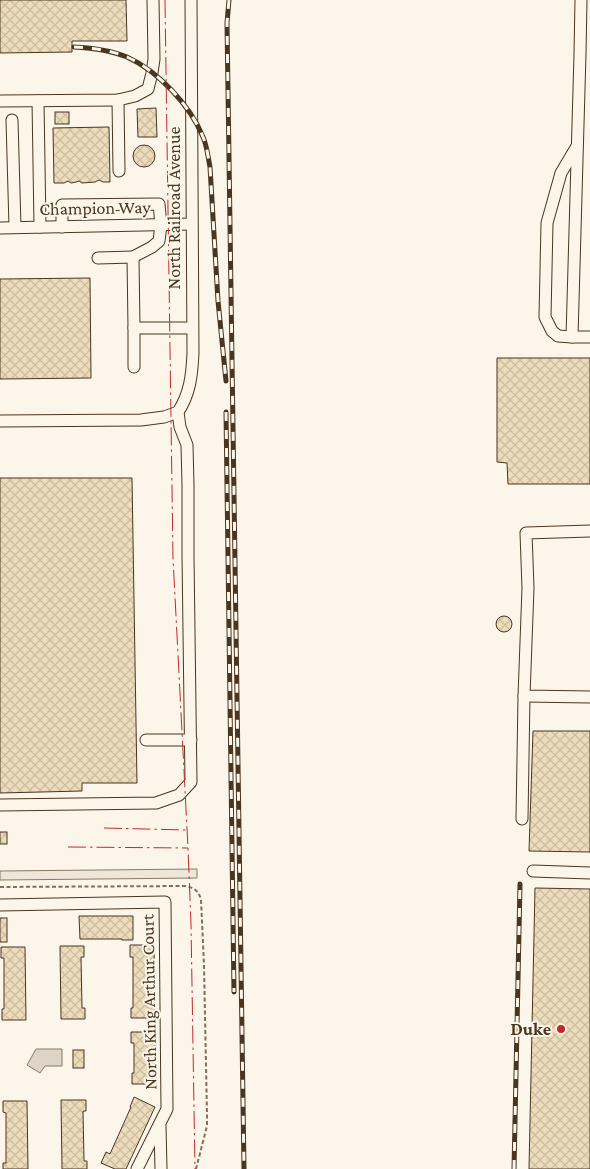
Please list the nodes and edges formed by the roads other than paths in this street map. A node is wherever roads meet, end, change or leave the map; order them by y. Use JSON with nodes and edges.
{"nodes":[{"id":1,"x":153,"y":0,"type":"edge"},
{"id":2,"x":191,"y":0,"type":"edge"},
{"id":3,"x":581,"y":0,"type":"edge"},
{"id":4,"x":118,"y":100,"type":"junction"},
{"id":5,"x":0,"y":101,"type":"edge"},
{"id":6,"x":38,"y":101,"type":"junction"},
{"id":7,"x":12,"y":120,"type":"dead end"},
{"id":8,"x":578,"y":144,"type":"junction"},
{"id":9,"x":119,"y":171,"type":"dead end"},
{"id":10,"x":191,"y":224,"type":"junction"},
{"id":11,"x":161,"y":225,"type":"junction"},
{"id":12,"x":15,"y":227,"type":"junction"},
{"id":13,"x":40,"y":227,"type":"junction"},
{"id":14,"x":62,"y":227,"type":"junction"},
{"id":15,"x":0,"y":228,"type":"edge"},
{"id":16,"x":133,"y":257,"type":"junction"},
{"id":17,"x":98,"y":258,"type":"dead end"},
{"id":18,"x":134,"y":328,"type":"junction"},
{"id":19,"x":192,"y":328,"type":"junction"},
{"id":20,"x":572,"y":337,"type":"junction"},
{"id":21,"x":590,"y":337,"type":"edge"},
{"id":22,"x":134,"y":367,"type":"dead end"},
{"id":23,"x":178,"y":412,"type":"junction"},
{"id":24,"x":0,"y":421,"type":"edge"},
{"id":25,"x":590,"y":531,"type":"edge"},
{"id":26,"x":524,"y":696,"type":"junction"},
{"id":27,"x":590,"y":697,"type":"edge"},
{"id":28,"x":146,"y":740,"type":"dead end"},
{"id":29,"x":191,"y":740,"type":"junction"},
{"id":30,"x":0,"y":805,"type":"edge"},
{"id":31,"x":522,"y":819,"type":"dead end"},
{"id":32,"x":532,"y":871,"type":"dead end"},
{"id":33,"x":590,"y":873,"type":"edge"},
{"id":34,"x":0,"y":905,"type":"edge"},
{"id":35,"x":160,"y":1124,"type":"junction"},
{"id":36,"x":138,"y":1169,"type":"edge"},
{"id":37,"x":161,"y":1169,"type":"edge"}],
"edges":[{"from":1,"to":4,"type":"street"},
{"from":2,"to":10,"type":"street","name":"North Railroad Avenue"},
{"from":3,"to":8,"type":"street"},
{"from":4,"to":6,"type":"street"},
{"from":4,"to":9,"type":"street"},
{"from":5,"to":6,"type":"street"},
{"from":6,"to":13,"type":"street"},
{"from":7,"to":12,"type":"street"},
{"from":8,"to":20,"type":"street"},
{"from":8,"to":20,"type":"street"},
{"from":10,"to":11,"type":"street","name":"Champion Way"},
{"from":10,"to":19,"type":"street","name":"North Railroad Avenue"},
{"from":11,"to":14,"type":"street","name":"Champion Way"},
{"from":11,"to":14,"type":"street"},
{"from":11,"to":16,"type":"street"},
{"from":12,"to":13,"type":"street","name":"Champion Way"},
{"from":12,"to":15,"type":"street","name":"Champion Way"},
{"from":13,"to":14,"type":"street","name":"Champion Way"},
{"from":16,"to":17,"type":"street"},
{"from":16,"to":18,"type":"street"},
{"from":18,"to":19,"type":"street"},
{"from":18,"to":22,"type":"street"},
{"from":19,"to":23,"type":"street","name":"North Railroad Avenue"},
{"from":20,"to":21,"type":"street"},
{"from":23,"to":24,"type":"street"},
{"from":23,"to":29,"type":"street"},
{"from":25,"to":26,"type":"street"},
{"from":26,"to":27,"type":"street"},
{"from":26,"to":31,"type":"street"},
{"from":28,"to":29,"type":"street"},
{"from":29,"to":30,"type":"street"},
{"from":32,"to":33,"type":"street"},
{"from":34,"to":35,"type":"street","name":"North King Arthur Court"},
{"from":35,"to":36,"type":"street","name":"North King Arthur Court"},
{"from":35,"to":37,"type":"street"}]}
